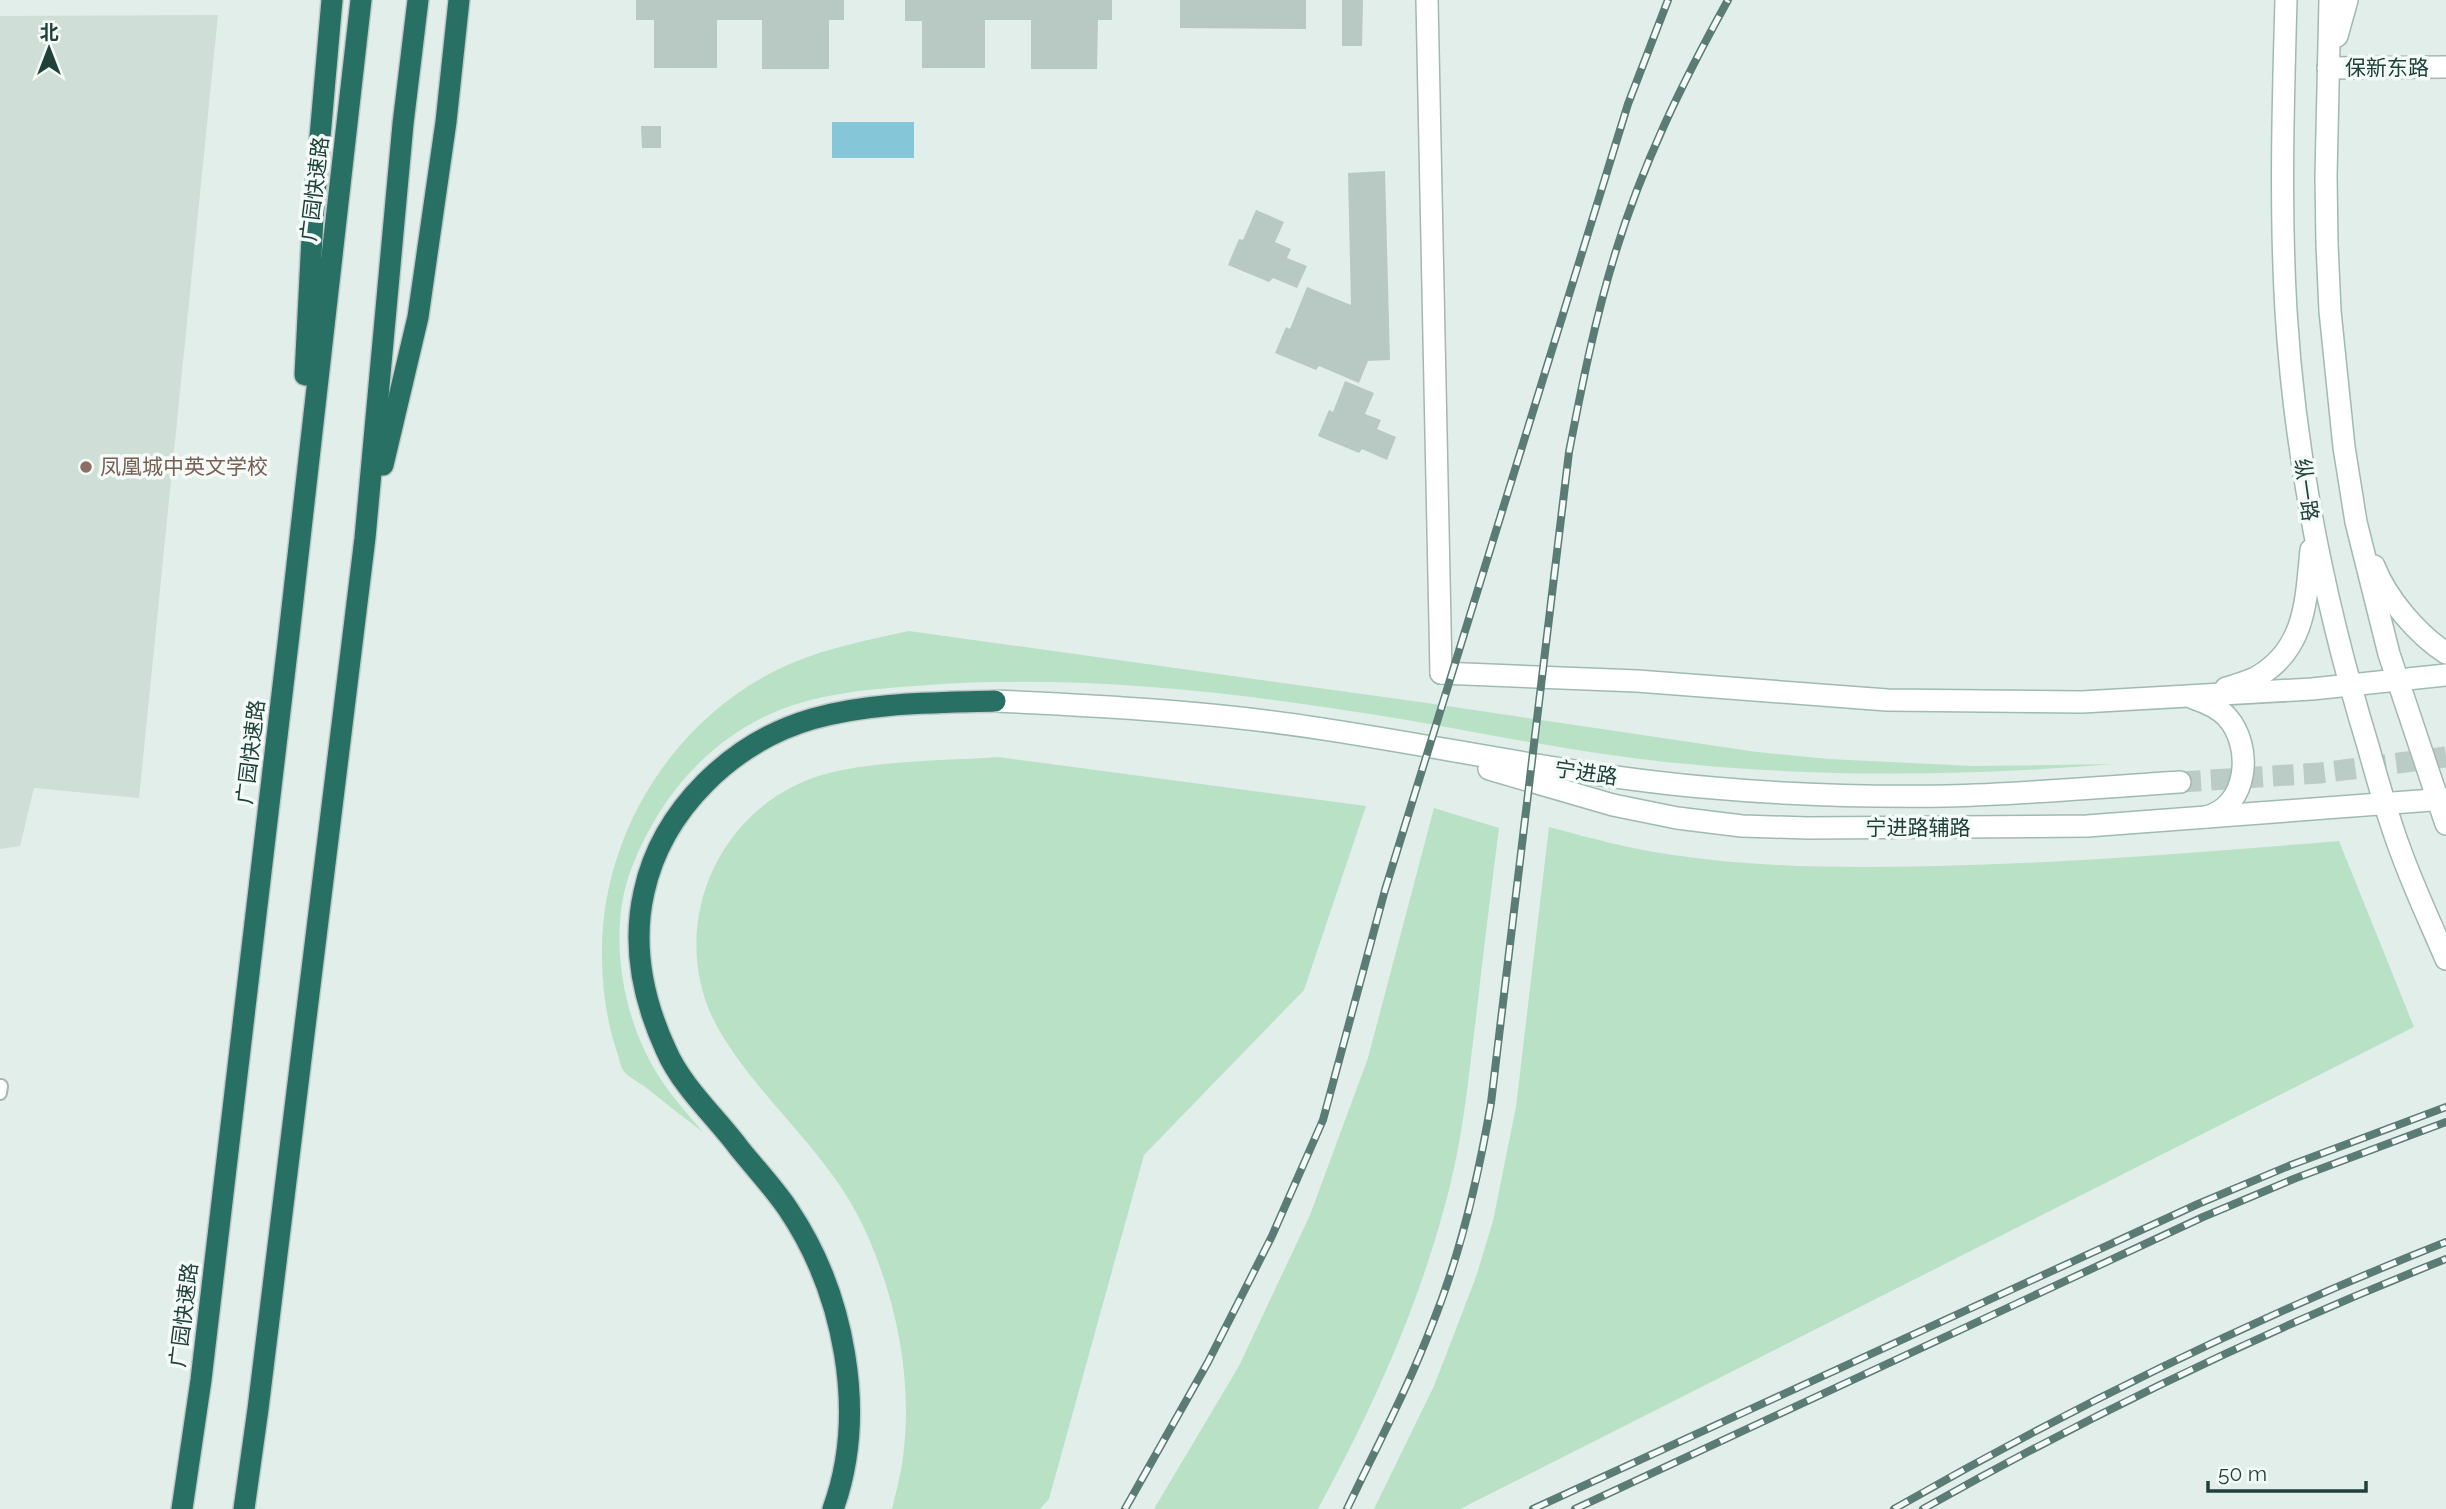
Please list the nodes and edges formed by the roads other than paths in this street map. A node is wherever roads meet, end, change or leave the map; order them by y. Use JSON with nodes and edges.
{"nodes":[{"id":1,"x":332,"y":0,"type":"edge"},
{"id":2,"x":361,"y":0,"type":"edge"},
{"id":3,"x":418,"y":0,"type":"edge"},
{"id":4,"x":459,"y":0,"type":"edge"},
{"id":5,"x":1427,"y":0,"type":"edge"},
{"id":6,"x":2286,"y":0,"type":"edge"},
{"id":7,"x":2330,"y":0,"type":"edge"},
{"id":8,"x":2347,"y":0,"type":"edge"},
{"id":9,"x":2446,"y":67,"type":"edge"},
{"id":10,"x":2328,"y":68,"type":"junction"},
{"id":11,"x":2356,"y":522,"type":"junction"},
{"id":12,"x":2312,"y":531,"type":"junction"},
{"id":13,"x":365,"y":538,"type":"junction"},
{"id":14,"x":289,"y":635,"type":"junction"},
{"id":15,"x":2446,"y":653,"type":"edge"},
{"id":16,"x":2446,"y":675,"type":"edge"},
{"id":17,"x":2397,"y":681,"type":"junction"},
{"id":18,"x":2349,"y":685,"type":"junction"},
{"id":19,"x":2189,"y":697,"type":"junction"},
{"id":20,"x":995,"y":701,"type":"joint"},
{"id":21,"x":1401,"y":741,"type":"junction"},
{"id":22,"x":2180,"y":782,"type":"tunnel mouth"},
{"id":23,"x":2442,"y":799,"type":"edge"},
{"id":24,"x":2385,"y":804,"type":"junction"},
{"id":25,"x":2194,"y":820,"type":"junction"},
{"id":26,"x":2446,"y":824,"type":"edge"},
{"id":27,"x":2446,"y":959,"type":"edge"},
{"id":28,"x":1,"y":1086,"type":"edge"},
{"id":29,"x":0,"y":1093,"type":"edge"},
{"id":30,"x":182,"y":1509,"type":"edge"},
{"id":31,"x":244,"y":1509,"type":"edge"},
{"id":32,"x":833,"y":1509,"type":"edge"}],
"edges":[{"from":1,"to":14,"type":"highway"},
{"from":2,"to":14,"type":"highway","name":"广园快速路"},
{"from":3,"to":13,"type":"highway"},
{"from":4,"to":13,"type":"highway"},
{"from":5,"to":19,"type":"street"},
{"from":6,"to":12,"type":"street","name":"纵一路"},
{"from":7,"to":10,"type":"street","name":"纵一路"},
{"from":8,"to":10,"type":"street"},
{"from":9,"to":10,"type":"street","name":"保新东路"},
{"from":10,"to":11,"type":"street","name":"纵一路"},
{"from":11,"to":15,"type":"street"},
{"from":11,"to":17,"type":"street","name":"纵一路"},
{"from":12,"to":18,"type":"street","name":"纵一路"},
{"from":12,"to":19,"type":"street"},
{"from":13,"to":31,"type":"highway"},
{"from":14,"to":30,"type":"highway","name":"广园快速路"},
{"from":16,"to":17,"type":"street"},
{"from":17,"to":18,"type":"street"},
{"from":17,"to":23,"type":"street","name":"纵一路"},
{"from":18,"to":19,"type":"street"},
{"from":18,"to":24,"type":"street","name":"纵一路"},
{"from":19,"to":25,"type":"street"},
{"from":20,"to":21,"type":"street","name":"宁进路"},
{"from":20,"to":32,"type":"highway"},
{"from":21,"to":22,"type":"street","name":"宁进路"},
{"from":21,"to":25,"type":"street","name":"宁进路辅路"},
{"from":23,"to":24,"type":"street","name":"宁进路辅路"},
{"from":23,"to":26,"type":"street","name":"纵一路"},
{"from":24,"to":25,"type":"street","name":"宁进路辅路"},
{"from":24,"to":27,"type":"street","name":"纵一路"},
{"from":28,"to":29,"type":"lane"}]}
